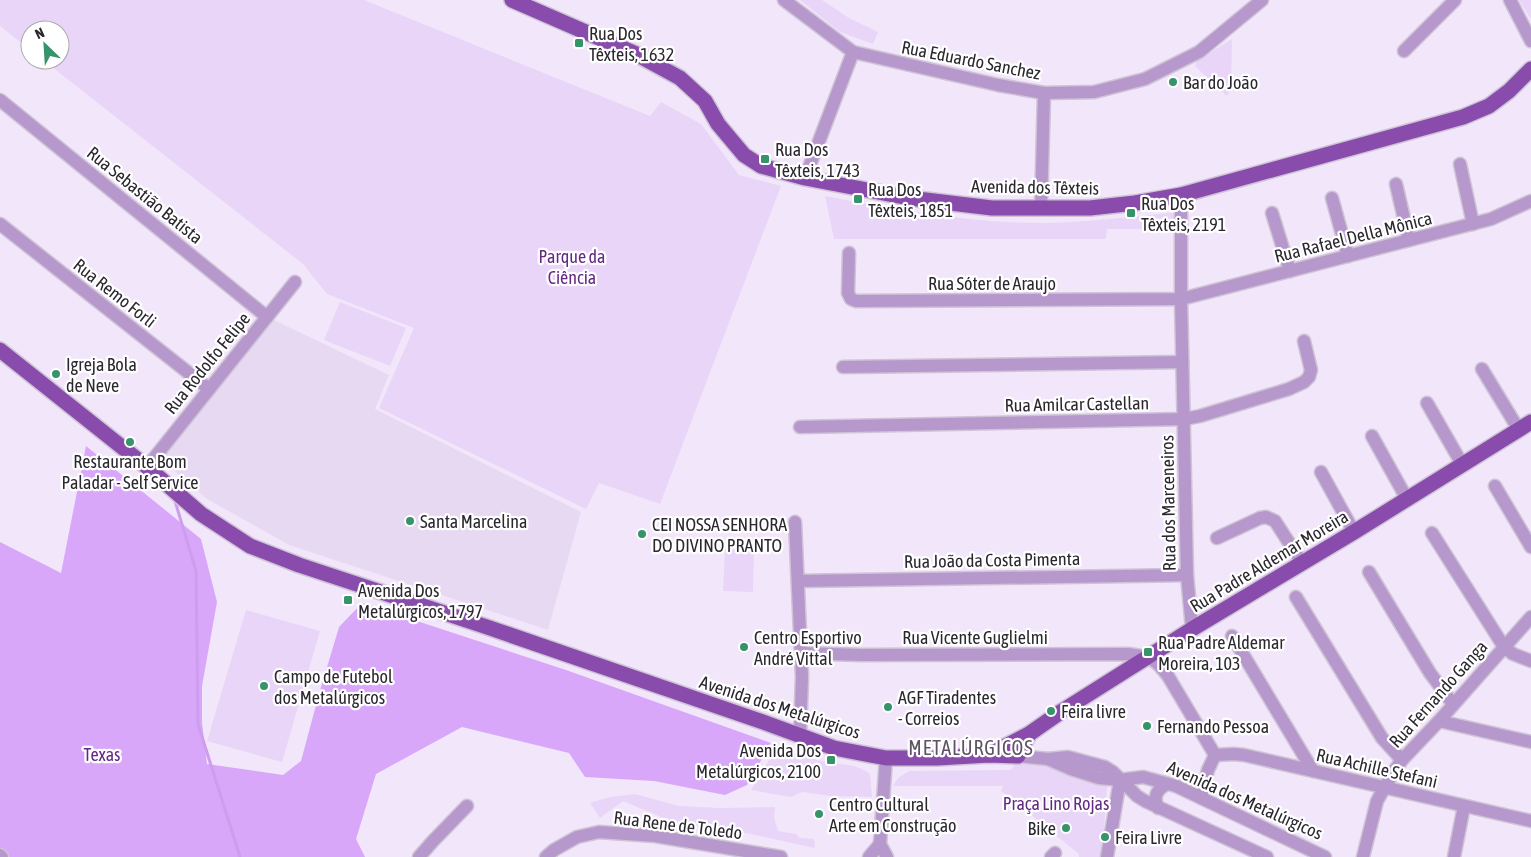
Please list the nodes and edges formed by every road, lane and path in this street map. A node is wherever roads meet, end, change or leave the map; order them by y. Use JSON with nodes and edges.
{"nodes":[{"id":1,"x":512,"y":0,"type":"edge"},
{"id":2,"x":784,"y":0,"type":"edge"},
{"id":3,"x":1456,"y":0,"type":"edge"},
{"id":4,"x":1510,"y":0,"type":"edge"},
{"id":5,"x":1255,"y":2,"type":"edge"},
{"id":6,"x":1531,"y":41,"type":"edge"},
{"id":7,"x":1404,"y":51,"type":"dead end"},
{"id":8,"x":853,"y":52,"type":"junction"},
{"id":9,"x":1531,"y":69,"type":"edge"},
{"id":10,"x":1044,"y":93,"type":"junction"},
{"id":11,"x":0,"y":100,"type":"edge"},
{"id":12,"x":1460,"y":164,"type":"dead end"},
{"id":13,"x":805,"y":178,"type":"junction"},
{"id":14,"x":1396,"y":184,"type":"dead end"},
{"id":15,"x":1181,"y":195,"type":"junction"},
{"id":16,"x":1332,"y":198,"type":"dead end"},
{"id":17,"x":1531,"y":201,"type":"edge"},
{"id":18,"x":1041,"y":208,"type":"junction"},
{"id":19,"x":1272,"y":213,"type":"dead end"},
{"id":20,"x":0,"y":224,"type":"edge"},
{"id":21,"x":1473,"y":224,"type":"junction"},
{"id":22,"x":1409,"y":240,"type":"junction"},
{"id":23,"x":849,"y":253,"type":"dead end"},
{"id":24,"x":1348,"y":256,"type":"junction"},
{"id":25,"x":1290,"y":271,"type":"junction"},
{"id":26,"x":295,"y":282,"type":"dead end"},
{"id":27,"x":1181,"y":299,"type":"junction"},
{"id":28,"x":267,"y":317,"type":"junction"},
{"id":29,"x":1304,"y":341,"type":"dead end"},
{"id":30,"x":0,"y":350,"type":"edge"},
{"id":31,"x":1182,"y":362,"type":"junction"},
{"id":32,"x":843,"y":367,"type":"dead end"},
{"id":33,"x":1482,"y":370,"type":"dead end"},
{"id":34,"x":209,"y":389,"type":"junction"},
{"id":35,"x":1427,"y":403,"type":"dead end"},
{"id":36,"x":1184,"y":419,"type":"junction"},
{"id":37,"x":1525,"y":426,"type":"edge"},
{"id":38,"x":800,"y":427,"type":"dead end"},
{"id":39,"x":1372,"y":436,"type":"dead end"},
{"id":40,"x":1462,"y":464,"type":"junction"},
{"id":41,"x":147,"y":467,"type":"junction"},
{"id":42,"x":1321,"y":472,"type":"dead end"},
{"id":43,"x":1495,"y":486,"type":"dead end"},
{"id":44,"x":1407,"y":499,"type":"junction"},
{"id":45,"x":795,"y":522,"type":"dead end"},
{"id":46,"x":1354,"y":532,"type":"junction"},
{"id":47,"x":1432,"y":533,"type":"dead end"},
{"id":48,"x":1217,"y":538,"type":"dead end"},
{"id":49,"x":1531,"y":547,"type":"edge"},
{"id":50,"x":1302,"y":563,"type":"junction"},
{"id":51,"x":1370,"y":572,"type":"dead end"},
{"id":52,"x":1187,"y":575,"type":"junction"},
{"id":53,"x":798,"y":581,"type":"junction"},
{"id":54,"x":1296,"y":597,"type":"dead end"},
{"id":55,"x":1531,"y":617,"type":"edge"},
{"id":56,"x":1192,"y":629,"type":"junction"},
{"id":57,"x":1232,"y":636,"type":"dead end"},
{"id":58,"x":1504,"y":648,"type":"junction"},
{"id":59,"x":802,"y":653,"type":"junction"},
{"id":60,"x":1149,"y":657,"type":"junction"},
{"id":61,"x":1531,"y":660,"type":"edge"},
{"id":62,"x":1453,"y":704,"type":"junction"},
{"id":63,"x":1439,"y":721,"type":"junction"},
{"id":64,"x":1029,"y":734,"type":"junction"},
{"id":65,"x":800,"y":735,"type":"junction"},
{"id":66,"x":1531,"y":742,"type":"edge"},
{"id":67,"x":1215,"y":754,"type":"junction"},
{"id":68,"x":988,"y":755,"type":"junction"},
{"id":69,"x":1018,"y":756,"type":"junction"},
{"id":70,"x":886,"y":758,"type":"junction"},
{"id":71,"x":1402,"y":760,"type":"junction"},
{"id":72,"x":1313,"y":771,"type":"junction"},
{"id":73,"x":1120,"y":780,"type":"junction"},
{"id":74,"x":1167,"y":784,"type":"junction"},
{"id":75,"x":1384,"y":787,"type":"junction"},
{"id":76,"x":1201,"y":798,"type":"junction"},
{"id":77,"x":467,"y":806,"type":"dead end"},
{"id":78,"x":1464,"y":806,"type":"junction"},
{"id":79,"x":1158,"y":808,"type":"junction"},
{"id":80,"x":1531,"y":821,"type":"edge"},
{"id":81,"x":880,"y":844,"type":"junction"},
{"id":82,"x":419,"y":857,"type":"edge"},
{"id":83,"x":546,"y":857,"type":"edge"},
{"id":84,"x":781,"y":857,"type":"edge"},
{"id":85,"x":869,"y":857,"type":"edge"},
{"id":86,"x":887,"y":857,"type":"edge"},
{"id":87,"x":1107,"y":857,"type":"edge"},
{"id":88,"x":1267,"y":857,"type":"edge"},
{"id":89,"x":1324,"y":857,"type":"edge"},
{"id":90,"x":1364,"y":857,"type":"edge"},
{"id":91,"x":1454,"y":857,"type":"edge"}],
"edges":[{"from":1,"to":13,"type":"main road","name":"Avenida dos Têxteis"},
{"from":2,"to":8,"type":"street","name":"Rua Eduardo Sanchez"},
{"from":3,"to":7,"type":"street"},
{"from":4,"to":6,"type":"street"},
{"from":5,"to":10,"type":"street","name":"Rua Eduardo Sanchez"},
{"from":8,"to":10,"type":"street","name":"Rua Eduardo Sanchez"},
{"from":8,"to":13,"type":"street"},
{"from":9,"to":15,"type":"main road","name":"Avenida dos Têxteis"},
{"from":10,"to":18,"type":"street"},
{"from":11,"to":28,"type":"street","name":"Rua Sebastião Batista"},
{"from":12,"to":21,"type":"street"},
{"from":13,"to":18,"type":"main road","name":"Avenida dos Têxteis"},
{"from":14,"to":22,"type":"street"},
{"from":15,"to":18,"type":"main road","name":"Avenida dos Têxteis"},
{"from":15,"to":27,"type":"street","name":"Rua dos Marceneiros"},
{"from":16,"to":24,"type":"street"},
{"from":17,"to":21,"type":"street","name":"Rua Rafael Della Mônica"},
{"from":19,"to":25,"type":"street"},
{"from":20,"to":34,"type":"street","name":"Rua Remo Forli"},
{"from":21,"to":22,"type":"street","name":"Rua Rafael Della Mônica"},
{"from":22,"to":24,"type":"street","name":"Rua Rafael Della Mônica"},
{"from":23,"to":27,"type":"street","name":"Rua Sóter de Araujo"},
{"from":24,"to":25,"type":"street","name":"Rua Rafael Della Mônica"},
{"from":25,"to":27,"type":"street","name":"Rua Rafael Della Mônica"},
{"from":26,"to":28,"type":"street","name":"Rua Rodolfo Felipe"},
{"from":27,"to":31,"type":"street","name":"Rua dos Marceneiros"},
{"from":28,"to":34,"type":"street","name":"Rua Rodolfo Felipe"},
{"from":29,"to":36,"type":"street","name":"Rua Amilcar Castellan"},
{"from":30,"to":41,"type":"main road","name":"Avenida dos Metalúrgicos"},
{"from":31,"to":32,"type":"street"},
{"from":31,"to":36,"type":"street","name":"Rua dos Marceneiros"},
{"from":33,"to":37,"type":"street"},
{"from":34,"to":41,"type":"street","name":"Rua Rodolfo Felipe"},
{"from":35,"to":40,"type":"street"},
{"from":36,"to":38,"type":"street","name":"Rua Amilcar Castellan"},
{"from":36,"to":52,"type":"street","name":"Rua dos Marceneiros"},
{"from":37,"to":40,"type":"main road","name":"Rua Padre Aldemar Moreira"},
{"from":39,"to":44,"type":"street"},
{"from":40,"to":44,"type":"main road","name":"Rua Padre Aldemar Moreira"},
{"from":41,"to":65,"type":"main road","name":"Avenida dos Metalúrgicos"},
{"from":42,"to":46,"type":"street"},
{"from":43,"to":49,"type":"street"},
{"from":44,"to":46,"type":"main road","name":"Rua Padre Aldemar Moreira"},
{"from":45,"to":53,"type":"street"},
{"from":46,"to":50,"type":"main road","name":"Rua Padre Aldemar Moreira"},
{"from":47,"to":58,"type":"street"},
{"from":48,"to":50,"type":"street"},
{"from":50,"to":56,"type":"main road","name":"Rua Padre Aldemar Moreira"},
{"from":51,"to":62,"type":"street"},
{"from":52,"to":53,"type":"street","name":"Rua João da Costa Pimenta"},
{"from":52,"to":56,"type":"street","name":"Rua dos Marceneiros"},
{"from":53,"to":59,"type":"street"},
{"from":54,"to":71,"type":"street"},
{"from":55,"to":58,"type":"street","name":"Rua Fernando Ganga"},
{"from":56,"to":60,"type":"main road","name":"Rua Padre Aldemar Moreira"},
{"from":57,"to":72,"type":"street"},
{"from":58,"to":61,"type":"street"},
{"from":58,"to":62,"type":"street","name":"Rua Fernando Ganga"},
{"from":59,"to":60,"type":"street","name":"Rua Vicente Guglielmi"},
{"from":59,"to":65,"type":"street"},
{"from":60,"to":64,"type":"main road","name":"Rua Padre Aldemar Moreira"},
{"from":60,"to":67,"type":"street"},
{"from":62,"to":63,"type":"street","name":"Rua Fernando Ganga"},
{"from":63,"to":66,"type":"street"},
{"from":63,"to":71,"type":"street","name":"Rua Fernando Ganga"},
{"from":64,"to":68,"type":"main road","name":"Rua Padre Aldemar Moreira"},
{"from":64,"to":69,"type":"main road","name":"Rua Padre Aldemar Moreira"},
{"from":65,"to":70,"type":"main road","name":"Avenida dos Metalúrgicos"},
{"from":67,"to":72,"type":"street","name":"Rua Achille Stefani"},
{"from":67,"to":76,"type":"street"},
{"from":68,"to":69,"type":"main road","name":"Avenida dos Metalúrgicos"},
{"from":68,"to":70,"type":"main road","name":"Avenida dos Metalúrgicos"},
{"from":69,"to":73,"type":"street","name":"Avenida dos Metalúrgicos"},
{"from":70,"to":81,"type":"street"},
{"from":71,"to":75,"type":"street","name":"Rua Fernando Ganga"},
{"from":72,"to":75,"type":"street","name":"Rua Achille Stefani"},
{"from":73,"to":74,"type":"street","name":"Avenida dos Metalúrgicos"},
{"from":73,"to":79,"type":"street"},
{"from":73,"to":87,"type":"street"},
{"from":74,"to":76,"type":"street","name":"Avenida dos Metalúrgicos"},
{"from":74,"to":79,"type":"street"},
{"from":75,"to":78,"type":"street","name":"Rua Achille Stefani"},
{"from":75,"to":90,"type":"street","name":"Rua Fernando Ganga"},
{"from":76,"to":89,"type":"street","name":"Avenida dos Metalúrgicos"},
{"from":77,"to":82,"type":"street"},
{"from":78,"to":80,"type":"street","name":"Rua Achille Stefani"},
{"from":78,"to":91,"type":"street"},
{"from":79,"to":88,"type":"street"},
{"from":81,"to":85,"type":"street"},
{"from":81,"to":86,"type":"street"},
{"from":83,"to":84,"type":"street","name":"Rua Rene de Toledo"}]}
